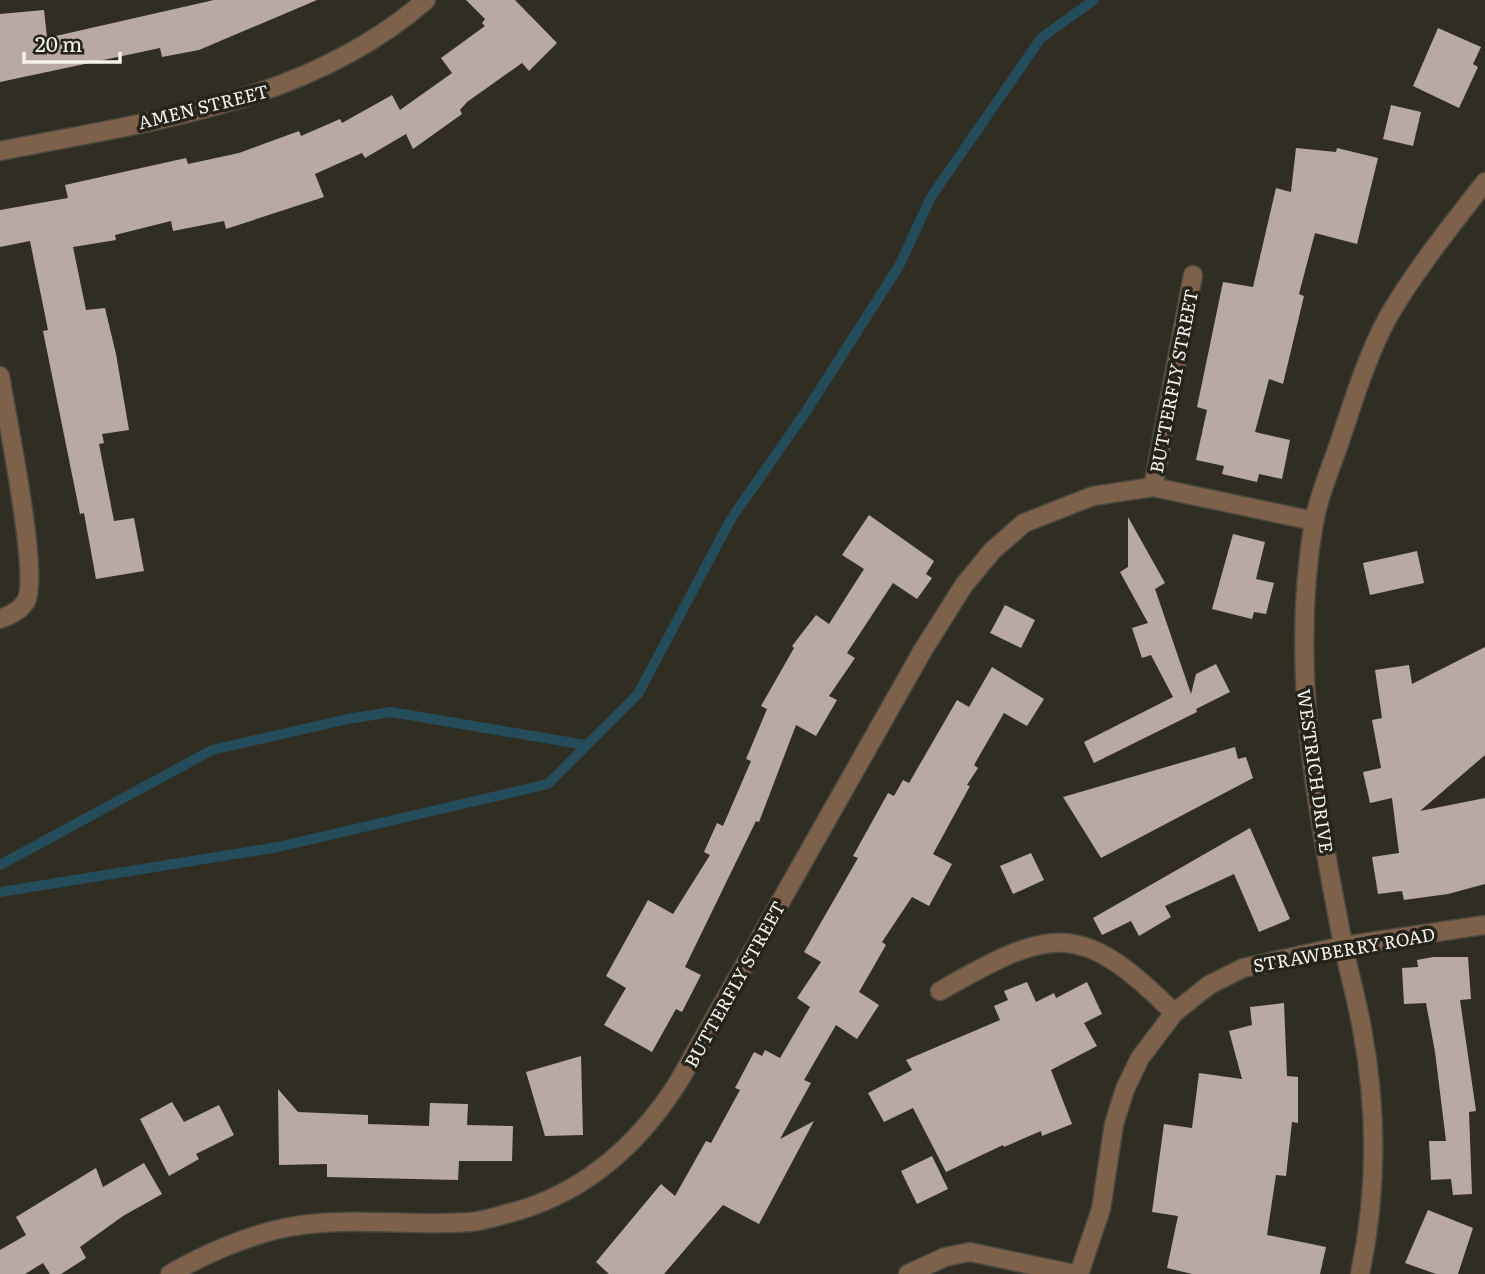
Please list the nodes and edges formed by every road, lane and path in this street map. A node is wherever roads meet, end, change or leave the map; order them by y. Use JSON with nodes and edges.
{"nodes":[{"id":1,"x":426,"y":0,"type":"edge"},
{"id":2,"x":0,"y":151,"type":"edge"},
{"id":3,"x":1485,"y":182,"type":"edge"},
{"id":4,"x":1193,"y":275,"type":"dead end"},
{"id":5,"x":0,"y":376,"type":"edge"},
{"id":6,"x":1153,"y":487,"type":"junction"},
{"id":7,"x":1314,"y":521,"type":"junction"},
{"id":8,"x":0,"y":619,"type":"edge"},
{"id":9,"x":1485,"y":925,"type":"edge"},
{"id":10,"x":1343,"y":946,"type":"junction"},
{"id":11,"x":940,"y":991,"type":"dead end"},
{"id":12,"x":1174,"y":1013,"type":"junction"},
{"id":13,"x":170,"y":1274,"type":"edge"},
{"id":14,"x":908,"y":1274,"type":"edge"},
{"id":15,"x":1074,"y":1274,"type":"edge"},
{"id":16,"x":1079,"y":1274,"type":"edge"},
{"id":17,"x":1360,"y":1274,"type":"edge"}],
"edges":[{"from":1,"to":2,"type":"street","name":"AMEN STREET"},
{"from":3,"to":7,"type":"street","name":"WESTRICH DRIVE"},
{"from":4,"to":6,"type":"street","name":"BUTTERFLY STREET"},
{"from":5,"to":8,"type":"street"},
{"from":6,"to":7,"type":"street","name":"BUTTERFLY STREET"},
{"from":6,"to":13,"type":"street","name":"BUTTERFLY STREET"},
{"from":7,"to":10,"type":"street","name":"WESTRICH DRIVE"},
{"from":9,"to":10,"type":"street","name":"STRAWBERRY ROAD"},
{"from":10,"to":12,"type":"street","name":"STRAWBERRY ROAD"},
{"from":10,"to":17,"type":"street","name":"WESTRICH DRIVE"},
{"from":11,"to":12,"type":"street"},
{"from":12,"to":16,"type":"street","name":"STRAWBERRY ROAD"},
{"from":14,"to":15,"type":"street"}]}
